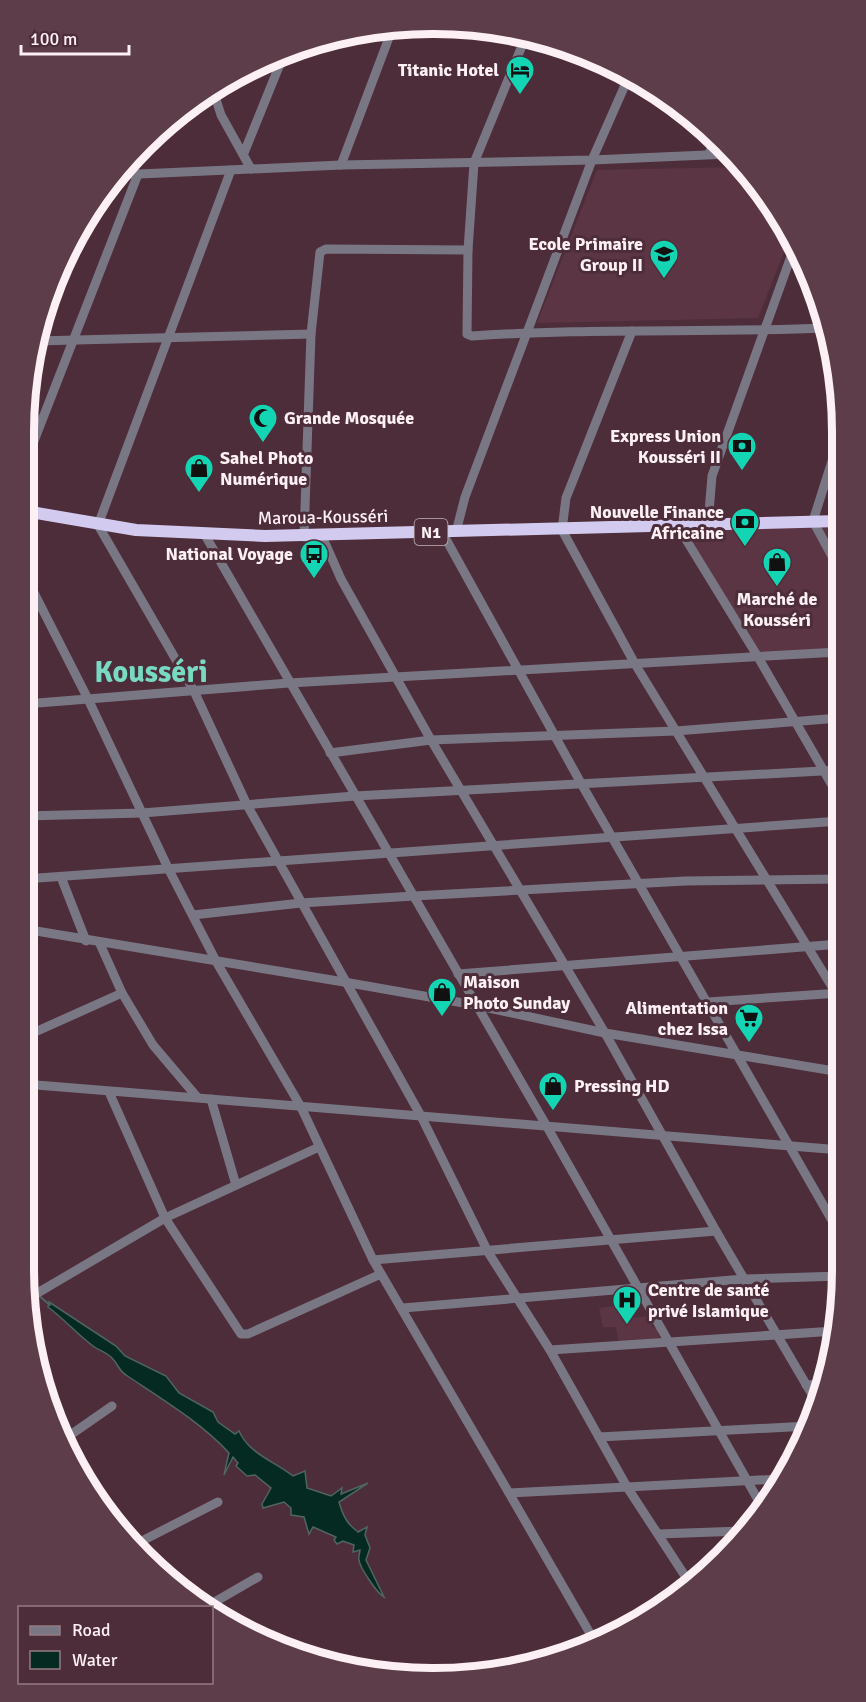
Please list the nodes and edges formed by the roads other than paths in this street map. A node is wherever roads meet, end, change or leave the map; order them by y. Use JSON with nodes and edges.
{"nodes":[{"id":1,"x":389,"y":37,"type":"edge"},
{"id":2,"x":522,"y":45,"type":"edge"},
{"id":3,"x":279,"y":66,"type":"edge"},
{"id":4,"x":625,"y":84,"type":"edge"},
{"id":5,"x":216,"y":99,"type":"edge"},
{"id":6,"x":712,"y":148,"type":"edge"},
{"id":7,"x":244,"y":153,"type":"junction"},
{"id":8,"x":709,"y":154,"type":"junction"},
{"id":9,"x":718,"y":154,"type":"edge"},
{"id":10,"x":592,"y":160,"type":"junction"},
{"id":11,"x":474,"y":163,"type":"junction"},
{"id":12,"x":341,"y":165,"type":"junction"},
{"id":13,"x":251,"y":169,"type":"junction"},
{"id":14,"x":231,"y":170,"type":"junction"},
{"id":15,"x":129,"y":174,"type":"edge"},
{"id":16,"x":138,"y":174,"type":"junction"},
{"id":17,"x":468,"y":250,"type":"junction"},
{"id":18,"x":790,"y":258,"type":"edge"},
{"id":19,"x":817,"y":328,"type":"edge"},
{"id":20,"x":632,"y":330,"type":"junction"},
{"id":21,"x":763,"y":331,"type":"junction"},
{"id":22,"x":528,"y":332,"type":"junction"},
{"id":23,"x":311,"y":334,"type":"junction"},
{"id":24,"x":170,"y":337,"type":"junction"},
{"id":25,"x":72,"y":340,"type":"junction"},
{"id":26,"x":45,"y":341,"type":"edge"},
{"id":27,"x":34,"y":440,"type":"edge"},
{"id":28,"x":832,"y":461,"type":"edge"},
{"id":29,"x":34,"y":514,"type":"edge"},
{"id":30,"x":832,"y":520,"type":"edge"},
{"id":31,"x":813,"y":521,"type":"junction"},
{"id":32,"x":708,"y":524,"type":"junction"},
{"id":33,"x":98,"y":525,"type":"junction"},
{"id":34,"x":677,"y":525,"type":"junction"},
{"id":35,"x":562,"y":530,"type":"junction"},
{"id":36,"x":442,"y":532,"type":"junction"},
{"id":37,"x":456,"y":532,"type":"junction"},
{"id":38,"x":205,"y":535,"type":"junction"},
{"id":39,"x":303,"y":537,"type":"junction"},
{"id":40,"x":322,"y":537,"type":"junction"},
{"id":41,"x":832,"y":556,"type":"edge"},
{"id":42,"x":34,"y":592,"type":"edge"},
{"id":43,"x":832,"y":652,"type":"edge"},
{"id":44,"x":758,"y":657,"type":"junction"},
{"id":45,"x":635,"y":664,"type":"junction"},
{"id":46,"x":518,"y":670,"type":"junction"},
{"id":47,"x":396,"y":677,"type":"junction"},
{"id":48,"x":289,"y":683,"type":"junction"},
{"id":49,"x":195,"y":691,"type":"junction"},
{"id":50,"x":88,"y":699,"type":"junction"},
{"id":51,"x":34,"y":703,"type":"edge"},
{"id":52,"x":832,"y":718,"type":"edge"},
{"id":53,"x":794,"y":721,"type":"junction"},
{"id":54,"x":676,"y":730,"type":"junction"},
{"id":55,"x":554,"y":735,"type":"junction"},
{"id":56,"x":431,"y":740,"type":"junction"},
{"id":57,"x":330,"y":753,"type":"junction"},
{"id":58,"x":832,"y":770,"type":"edge"},
{"id":59,"x":824,"y":771,"type":"junction"},
{"id":60,"x":703,"y":778,"type":"junction"},
{"id":61,"x":582,"y":785,"type":"junction"},
{"id":62,"x":832,"y":785,"type":"edge"},
{"id":63,"x":462,"y":790,"type":"junction"},
{"id":64,"x":355,"y":796,"type":"junction"},
{"id":65,"x":247,"y":805,"type":"junction"},
{"id":66,"x":142,"y":813,"type":"junction"},
{"id":67,"x":34,"y":816,"type":"edge"},
{"id":68,"x":832,"y":822,"type":"edge"},
{"id":69,"x":734,"y":830,"type":"junction"},
{"id":70,"x":614,"y":838,"type":"junction"},
{"id":71,"x":494,"y":844,"type":"junction"},
{"id":72,"x":389,"y":852,"type":"junction"},
{"id":73,"x":278,"y":860,"type":"junction"},
{"id":74,"x":169,"y":870,"type":"junction"},
{"id":75,"x":61,"y":877,"type":"junction"},
{"id":76,"x":34,"y":878,"type":"edge"},
{"id":77,"x":832,"y":879,"type":"edge"},
{"id":78,"x":766,"y":881,"type":"junction"},
{"id":79,"x":640,"y":884,"type":"junction"},
{"id":80,"x":521,"y":891,"type":"junction"},
{"id":81,"x":414,"y":896,"type":"junction"},
{"id":82,"x":301,"y":903,"type":"junction"},
{"id":83,"x":193,"y":915,"type":"junction"},
{"id":84,"x":34,"y":931,"type":"edge"},
{"id":85,"x":86,"y":941,"type":"junction"},
{"id":86,"x":100,"y":944,"type":"junction"},
{"id":87,"x":832,"y":945,"type":"edge"},
{"id":88,"x":809,"y":947,"type":"junction"},
{"id":89,"x":681,"y":957,"type":"junction"},
{"id":90,"x":217,"y":963,"type":"junction"},
{"id":91,"x":565,"y":966,"type":"junction"},
{"id":92,"x":458,"y":974,"type":"junction"},
{"id":93,"x":344,"y":982,"type":"junction"},
{"id":94,"x":832,"y":984,"type":"edge"},
{"id":95,"x":122,"y":993,"type":"junction"},
{"id":96,"x":832,"y":995,"type":"edge"},
{"id":97,"x":708,"y":1002,"type":"junction"},
{"id":98,"x":475,"y":1005,"type":"junction"},
{"id":99,"x":34,"y":1033,"type":"edge"},
{"id":100,"x":605,"y":1033,"type":"junction"},
{"id":101,"x":739,"y":1056,"type":"junction"},
{"id":102,"x":832,"y":1071,"type":"edge"},
{"id":103,"x":34,"y":1085,"type":"edge"},
{"id":104,"x":109,"y":1092,"type":"junction"},
{"id":105,"x":197,"y":1097,"type":"junction"},
{"id":106,"x":211,"y":1099,"type":"junction"},
{"id":107,"x":301,"y":1107,"type":"junction"},
{"id":108,"x":421,"y":1116,"type":"junction"},
{"id":109,"x":546,"y":1125,"type":"junction"},
{"id":110,"x":665,"y":1138,"type":"junction"},
{"id":111,"x":789,"y":1145,"type":"junction"},
{"id":112,"x":319,"y":1147,"type":"junction"},
{"id":113,"x":832,"y":1149,"type":"edge"},
{"id":114,"x":236,"y":1185,"type":"junction"},
{"id":115,"x":165,"y":1218,"type":"junction"},
{"id":116,"x":832,"y":1220,"type":"edge"},
{"id":117,"x":716,"y":1232,"type":"junction"},
{"id":118,"x":612,"y":1242,"type":"junction"},
{"id":119,"x":488,"y":1252,"type":"junction"},
{"id":120,"x":373,"y":1260,"type":"junction"},
{"id":121,"x":381,"y":1274,"type":"junction"},
{"id":122,"x":832,"y":1276,"type":"edge"},
{"id":123,"x":744,"y":1279,"type":"junction"},
{"id":124,"x":638,"y":1288,"type":"junction"},
{"id":125,"x":35,"y":1294,"type":"edge"},
{"id":126,"x":515,"y":1297,"type":"junction"},
{"id":127,"x":403,"y":1308,"type":"junction"},
{"id":128,"x":826,"y":1331,"type":"edge"},
{"id":129,"x":776,"y":1334,"type":"junction"},
{"id":130,"x":668,"y":1341,"type":"junction"},
{"id":131,"x":550,"y":1350,"type":"junction"},
{"id":132,"x":806,"y":1385,"type":"junction"},
{"id":133,"x":814,"y":1385,"type":"edge"},
{"id":134,"x":811,"y":1393,"type":"edge"},
{"id":135,"x":112,"y":1406,"type":"dead end"},
{"id":136,"x":798,"y":1427,"type":"edge"},
{"id":137,"x":719,"y":1431,"type":"junction"},
{"id":138,"x":71,"y":1434,"type":"edge"},
{"id":139,"x":599,"y":1437,"type":"junction"},
{"id":140,"x":771,"y":1480,"type":"edge"},
{"id":141,"x":746,"y":1481,"type":"junction"},
{"id":142,"x":627,"y":1487,"type":"junction"},
{"id":143,"x":509,"y":1493,"type":"junction"},
{"id":144,"x":757,"y":1500,"type":"edge"},
{"id":145,"x":218,"y":1502,"type":"dead end"},
{"id":146,"x":734,"y":1531,"type":"edge"},
{"id":147,"x":659,"y":1534,"type":"junction"},
{"id":148,"x":142,"y":1541,"type":"edge"},
{"id":149,"x":258,"y":1577,"type":"dead end"},
{"id":150,"x":686,"y":1577,"type":"edge"},
{"id":151,"x":215,"y":1602,"type":"edge"},
{"id":152,"x":591,"y":1634,"type":"edge"}],
"edges":[{"from":1,"to":12,"type":"street"},
{"from":2,"to":11,"type":"street"},
{"from":3,"to":7,"type":"street"},
{"from":4,"to":10,"type":"street"},
{"from":5,"to":7,"type":"street"},
{"from":6,"to":8,"type":"street"},
{"from":7,"to":13,"type":"street"},
{"from":8,"to":9,"type":"street"},
{"from":8,"to":10,"type":"street"},
{"from":10,"to":11,"type":"street"},
{"from":10,"to":22,"type":"street"},
{"from":11,"to":12,"type":"street"},
{"from":11,"to":17,"type":"street"},
{"from":12,"to":13,"type":"street"},
{"from":13,"to":14,"type":"street"},
{"from":14,"to":16,"type":"street"},
{"from":14,"to":24,"type":"street"},
{"from":15,"to":16,"type":"street"},
{"from":16,"to":25,"type":"street"},
{"from":17,"to":22,"type":"street"},
{"from":17,"to":23,"type":"street"},
{"from":18,"to":21,"type":"street"},
{"from":19,"to":21,"type":"street"},
{"from":20,"to":21,"type":"street"},
{"from":20,"to":22,"type":"street"},
{"from":20,"to":35,"type":"street"},
{"from":21,"to":32,"type":"street"},
{"from":22,"to":37,"type":"street"},
{"from":23,"to":24,"type":"street"},
{"from":23,"to":39,"type":"street"},
{"from":24,"to":25,"type":"street"},
{"from":24,"to":33,"type":"street"},
{"from":25,"to":26,"type":"street"},
{"from":25,"to":27,"type":"street"},
{"from":28,"to":31,"type":"street"},
{"from":29,"to":33,"type":"highway","name":"Maroua-Kousséri","number":"N1"},
{"from":30,"to":31,"type":"highway","name":"Maroua-Kousséri","number":"N1"},
{"from":31,"to":32,"type":"highway","name":"Maroua-Kousséri","number":"N1"},
{"from":31,"to":41,"type":"street"},
{"from":32,"to":34,"type":"highway","name":"Maroua-Kousséri","number":"N1"},
{"from":33,"to":38,"type":"highway","name":"Maroua-Kousséri","number":"N1"},
{"from":33,"to":49,"type":"street"},
{"from":34,"to":35,"type":"highway","name":"Maroua-Kousséri","number":"N1"},
{"from":34,"to":44,"type":"street"},
{"from":35,"to":37,"type":"highway","name":"Maroua-Kousséri","number":"N1"},
{"from":35,"to":45,"type":"street"},
{"from":36,"to":37,"type":"highway","name":"Maroua-Kousséri","number":"N1"},
{"from":36,"to":40,"type":"highway","name":"Maroua-Kousséri","number":"N1"},
{"from":36,"to":46,"type":"street"},
{"from":38,"to":39,"type":"highway","name":"Maroua-Kousséri","number":"N1"},
{"from":38,"to":48,"type":"street"},
{"from":39,"to":40,"type":"highway","name":"Maroua-Kousséri","number":"N1"},
{"from":40,"to":47,"type":"street"},
{"from":42,"to":50,"type":"street"},
{"from":43,"to":44,"type":"street"},
{"from":44,"to":45,"type":"street"},
{"from":44,"to":53,"type":"street"},
{"from":45,"to":46,"type":"street"},
{"from":45,"to":54,"type":"street"},
{"from":46,"to":47,"type":"street"},
{"from":46,"to":55,"type":"street"},
{"from":47,"to":48,"type":"street"},
{"from":47,"to":56,"type":"street"},
{"from":48,"to":49,"type":"street"},
{"from":48,"to":57,"type":"street"},
{"from":49,"to":50,"type":"street"},
{"from":49,"to":65,"type":"street"},
{"from":50,"to":51,"type":"street"},
{"from":50,"to":66,"type":"street"},
{"from":52,"to":53,"type":"street"},
{"from":53,"to":54,"type":"street"},
{"from":53,"to":59,"type":"street"},
{"from":54,"to":55,"type":"street"},
{"from":54,"to":60,"type":"street"},
{"from":55,"to":56,"type":"street"},
{"from":55,"to":61,"type":"street"},
{"from":56,"to":57,"type":"street"},
{"from":56,"to":63,"type":"street"},
{"from":57,"to":64,"type":"street"},
{"from":58,"to":59,"type":"street"},
{"from":59,"to":60,"type":"street"},
{"from":59,"to":62,"type":"street"},
{"from":60,"to":61,"type":"street"},
{"from":60,"to":69,"type":"street"},
{"from":61,"to":63,"type":"street"},
{"from":61,"to":70,"type":"street"},
{"from":63,"to":64,"type":"street"},
{"from":63,"to":71,"type":"street"},
{"from":64,"to":65,"type":"street"},
{"from":64,"to":72,"type":"street"},
{"from":65,"to":66,"type":"street"},
{"from":65,"to":73,"type":"street"},
{"from":66,"to":67,"type":"street"},
{"from":66,"to":74,"type":"street"},
{"from":68,"to":69,"type":"street"},
{"from":69,"to":70,"type":"street"},
{"from":69,"to":78,"type":"street"},
{"from":70,"to":71,"type":"street"},
{"from":70,"to":79,"type":"street"},
{"from":71,"to":72,"type":"street"},
{"from":71,"to":80,"type":"street"},
{"from":72,"to":73,"type":"street"},
{"from":72,"to":81,"type":"street"},
{"from":73,"to":74,"type":"street"},
{"from":73,"to":82,"type":"street"},
{"from":74,"to":75,"type":"street"},
{"from":74,"to":83,"type":"street"},
{"from":75,"to":76,"type":"street"},
{"from":75,"to":85,"type":"street"},
{"from":77,"to":78,"type":"street"},
{"from":78,"to":79,"type":"street"},
{"from":78,"to":88,"type":"street"},
{"from":79,"to":80,"type":"street"},
{"from":79,"to":89,"type":"street"},
{"from":80,"to":81,"type":"street"},
{"from":80,"to":91,"type":"street"},
{"from":81,"to":82,"type":"street"},
{"from":81,"to":92,"type":"street"},
{"from":82,"to":83,"type":"street"},
{"from":82,"to":93,"type":"street"},
{"from":83,"to":90,"type":"street"},
{"from":84,"to":85,"type":"street"},
{"from":85,"to":86,"type":"street"},
{"from":86,"to":90,"type":"street"},
{"from":86,"to":95,"type":"street"},
{"from":87,"to":88,"type":"street"},
{"from":88,"to":89,"type":"street"},
{"from":88,"to":94,"type":"street"},
{"from":89,"to":91,"type":"street"},
{"from":89,"to":97,"type":"street"},
{"from":90,"to":93,"type":"street"},
{"from":90,"to":107,"type":"street"},
{"from":91,"to":92,"type":"street"},
{"from":91,"to":100,"type":"street"},
{"from":92,"to":98,"type":"street"},
{"from":93,"to":98,"type":"street"},
{"from":93,"to":108,"type":"street"},
{"from":95,"to":99,"type":"street"},
{"from":95,"to":105,"type":"street"},
{"from":96,"to":97,"type":"street"},
{"from":97,"to":101,"type":"street"},
{"from":98,"to":100,"type":"street"},
{"from":98,"to":109,"type":"street"},
{"from":100,"to":101,"type":"street"},
{"from":100,"to":110,"type":"street"},
{"from":101,"to":102,"type":"street"},
{"from":101,"to":111,"type":"street"},
{"from":103,"to":104,"type":"street"},
{"from":104,"to":105,"type":"street"},
{"from":104,"to":115,"type":"street"},
{"from":105,"to":106,"type":"street"},
{"from":106,"to":107,"type":"street"},
{"from":106,"to":114,"type":"street"},
{"from":107,"to":108,"type":"street"},
{"from":107,"to":112,"type":"street"},
{"from":108,"to":109,"type":"street"},
{"from":108,"to":119,"type":"street"},
{"from":109,"to":110,"type":"street"},
{"from":109,"to":118,"type":"street"},
{"from":110,"to":111,"type":"street"},
{"from":110,"to":117,"type":"street"},
{"from":111,"to":113,"type":"street"},
{"from":111,"to":116,"type":"street"},
{"from":112,"to":114,"type":"street"},
{"from":112,"to":120,"type":"street"},
{"from":114,"to":115,"type":"street"},
{"from":115,"to":121,"type":"street"},
{"from":115,"to":125,"type":"street"},
{"from":117,"to":118,"type":"street"},
{"from":117,"to":123,"type":"street"},
{"from":118,"to":119,"type":"street"},
{"from":118,"to":124,"type":"street"},
{"from":119,"to":120,"type":"street"},
{"from":119,"to":126,"type":"street"},
{"from":120,"to":121,"type":"street"},
{"from":121,"to":127,"type":"street"},
{"from":122,"to":123,"type":"street"},
{"from":123,"to":124,"type":"street"},
{"from":123,"to":129,"type":"street"},
{"from":124,"to":126,"type":"street"},
{"from":124,"to":130,"type":"street"},
{"from":126,"to":127,"type":"street"},
{"from":126,"to":131,"type":"street"},
{"from":127,"to":143,"type":"street"},
{"from":128,"to":129,"type":"street"},
{"from":129,"to":130,"type":"street"},
{"from":129,"to":132,"type":"street"},
{"from":130,"to":131,"type":"street"},
{"from":130,"to":137,"type":"street"},
{"from":131,"to":139,"type":"street"},
{"from":132,"to":133,"type":"street"},
{"from":132,"to":134,"type":"street"},
{"from":135,"to":138,"type":"street"},
{"from":136,"to":137,"type":"street"},
{"from":137,"to":139,"type":"street"},
{"from":137,"to":141,"type":"street"},
{"from":139,"to":142,"type":"street"},
{"from":140,"to":141,"type":"street"},
{"from":141,"to":142,"type":"street"},
{"from":141,"to":144,"type":"street"},
{"from":142,"to":143,"type":"street"},
{"from":142,"to":147,"type":"street"},
{"from":143,"to":152,"type":"street"},
{"from":145,"to":148,"type":"street"},
{"from":146,"to":147,"type":"street"},
{"from":147,"to":150,"type":"street"},
{"from":149,"to":151,"type":"street"}]}
